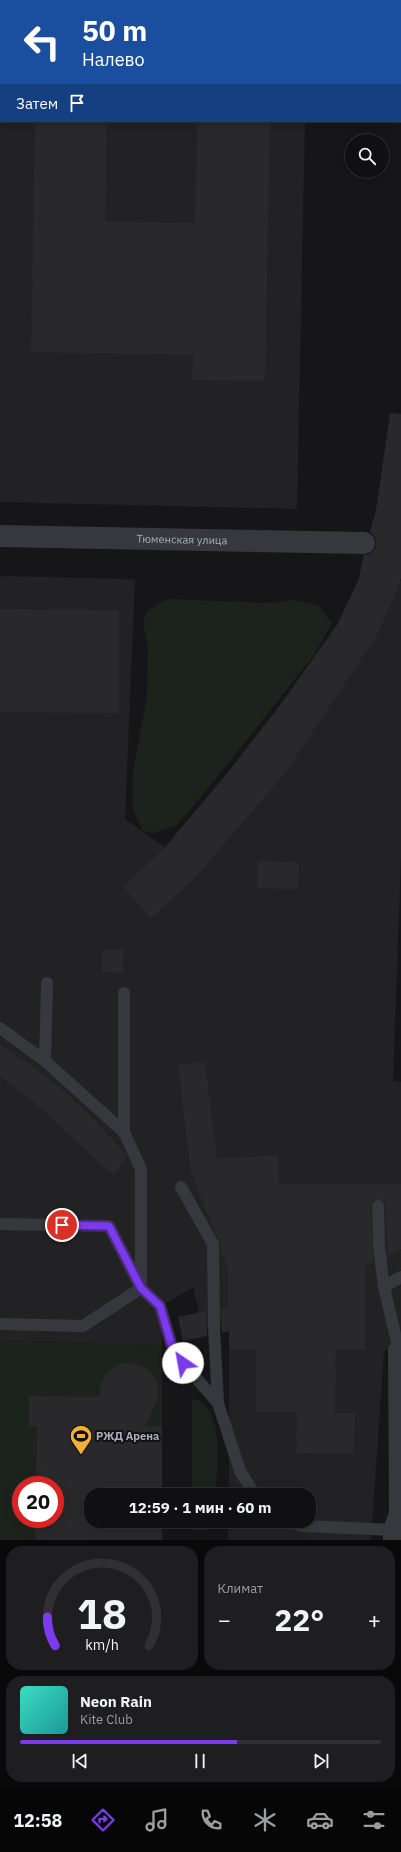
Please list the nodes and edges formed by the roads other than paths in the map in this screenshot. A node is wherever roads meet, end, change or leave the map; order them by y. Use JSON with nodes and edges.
{"nodes":[{"id":1,"x":0,"y":536,"type":"edge"},
{"id":2,"x":364,"y":543,"type":"dead end"},
{"id":3,"x":47,"y":983,"type":"dead end"},
{"id":4,"x":124,"y":993,"type":"dead end"},
{"id":5,"x":0,"y":1028,"type":"edge"},
{"id":6,"x":45,"y":1061,"type":"junction"},
{"id":7,"x":124,"y":1132,"type":"junction"},
{"id":8,"x":181,"y":1187,"type":"dead end"},
{"id":9,"x":378,"y":1206,"type":"dead end"},
{"id":10,"x":0,"y":1224,"type":"edge"},
{"id":11,"x":401,"y":1277,"type":"edge"},
{"id":12,"x":384,"y":1287,"type":"junction"},
{"id":13,"x":141,"y":1288,"type":"junction"},
{"id":14,"x":0,"y":1324,"type":"edge"},
{"id":15,"x":399,"y":1351,"type":"joint"},
{"id":16,"x":218,"y":1403,"type":"junction"},
{"id":17,"x":251,"y":1488,"type":"edge"},
{"id":18,"x":397,"y":1525,"type":"edge"},
{"id":19,"x":316,"y":1528,"type":"edge"},
{"id":20,"x":363,"y":1535,"type":"edge"}],
"edges":[{"from":1,"to":2,"type":"street","name":"Тюменская улица"},
{"from":3,"to":6,"type":"lane"},
{"from":4,"to":7,"type":"lane"},
{"from":5,"to":6,"type":"lane"},
{"from":6,"to":7,"type":"lane"},
{"from":7,"to":13,"type":"lane"},
{"from":8,"to":16,"type":"lane"},
{"from":9,"to":12,"type":"lane"},
{"from":10,"to":13,"type":"lane"},
{"from":11,"to":12,"type":"lane"},
{"from":12,"to":15,"type":"lane"},
{"from":13,"to":14,"type":"lane"},
{"from":13,"to":16,"type":"lane"},
{"from":15,"to":18,"type":"street"},
{"from":16,"to":17,"type":"lane"},
{"from":18,"to":20,"type":"lane"},
{"from":19,"to":20,"type":"lane"}]}
